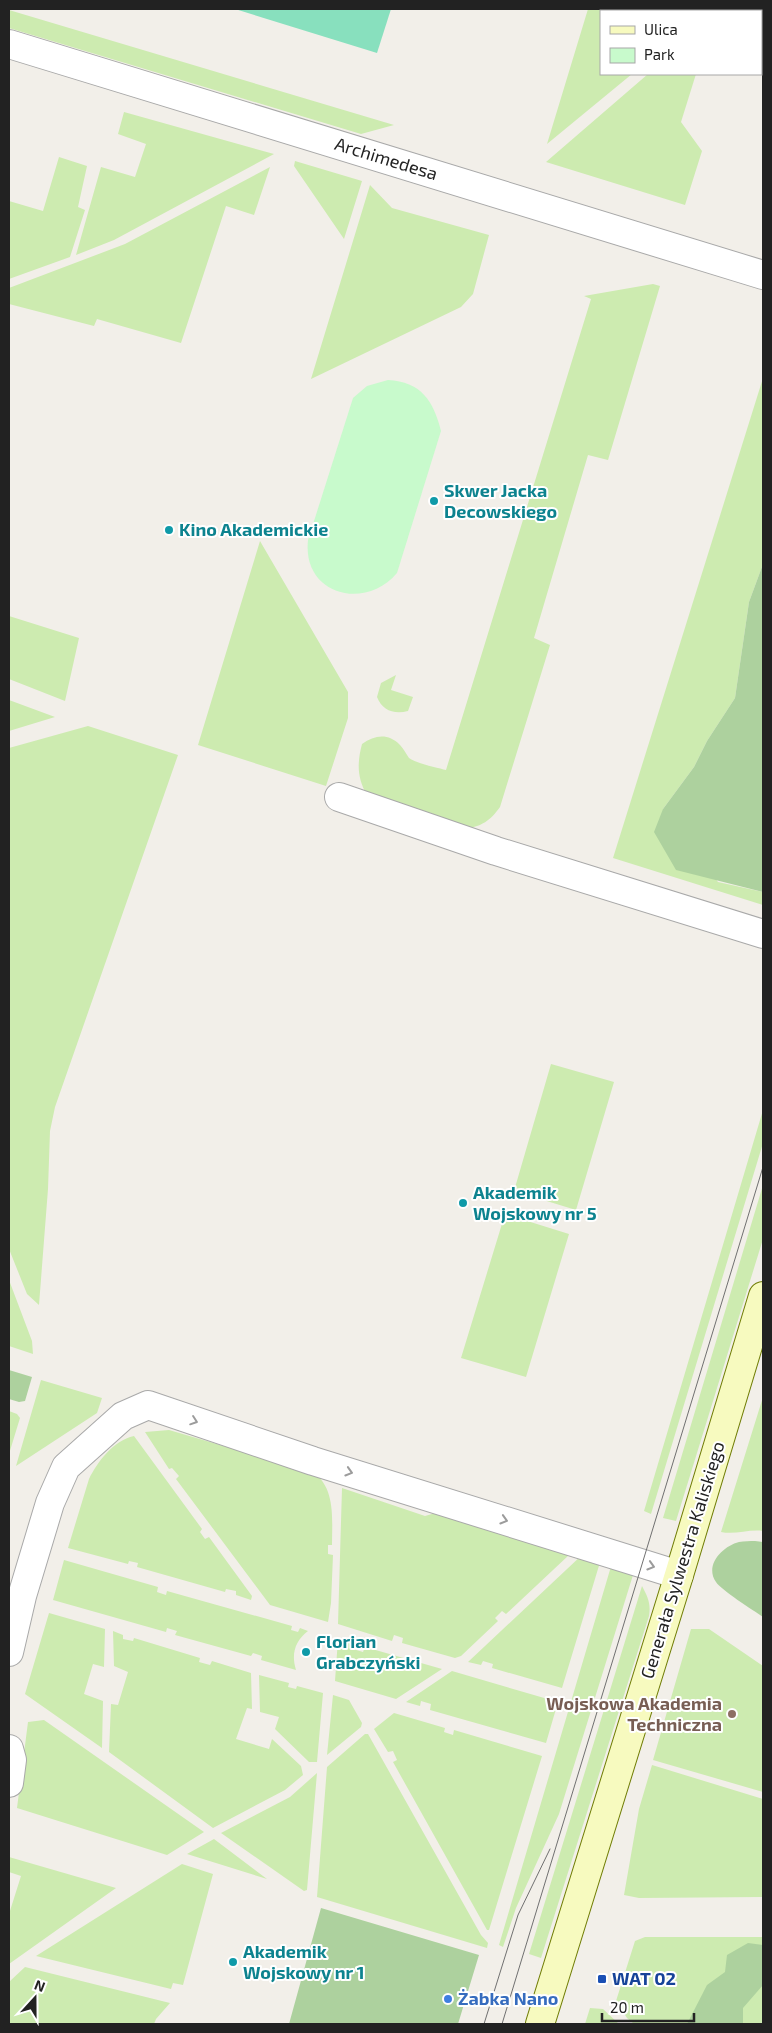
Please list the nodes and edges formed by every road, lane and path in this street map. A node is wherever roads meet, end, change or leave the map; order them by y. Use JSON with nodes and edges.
{"nodes":[{"id":1,"x":9,"y":44,"type":"edge"},
{"id":2,"x":763,"y":275,"type":"edge"},
{"id":3,"x":339,"y":797,"type":"dead end"},
{"id":4,"x":763,"y":934,"type":"edge"},
{"id":5,"x":763,"y":1296,"type":"edge"},
{"id":6,"x":679,"y":1575,"type":"junction"},
{"id":7,"x":9,"y":1652,"type":"edge"},
{"id":8,"x":9,"y":1749,"type":"edge"},
{"id":9,"x":9,"y":1783,"type":"edge"},
{"id":10,"x":540,"y":2024,"type":"edge"}],
"edges":[{"from":1,"to":2,"type":"street","name":"Archimedesa"},
{"from":3,"to":4,"type":"street"},
{"from":5,"to":6,"type":"street","name":"Generała Sylwestra Kaliskiego"},
{"from":7,"to":6,"type":"street","one_way":true},
{"from":6,"to":10,"type":"street","name":"Generała Sylwestra Kaliskiego"},
{"from":8,"to":9,"type":"street"}]}
